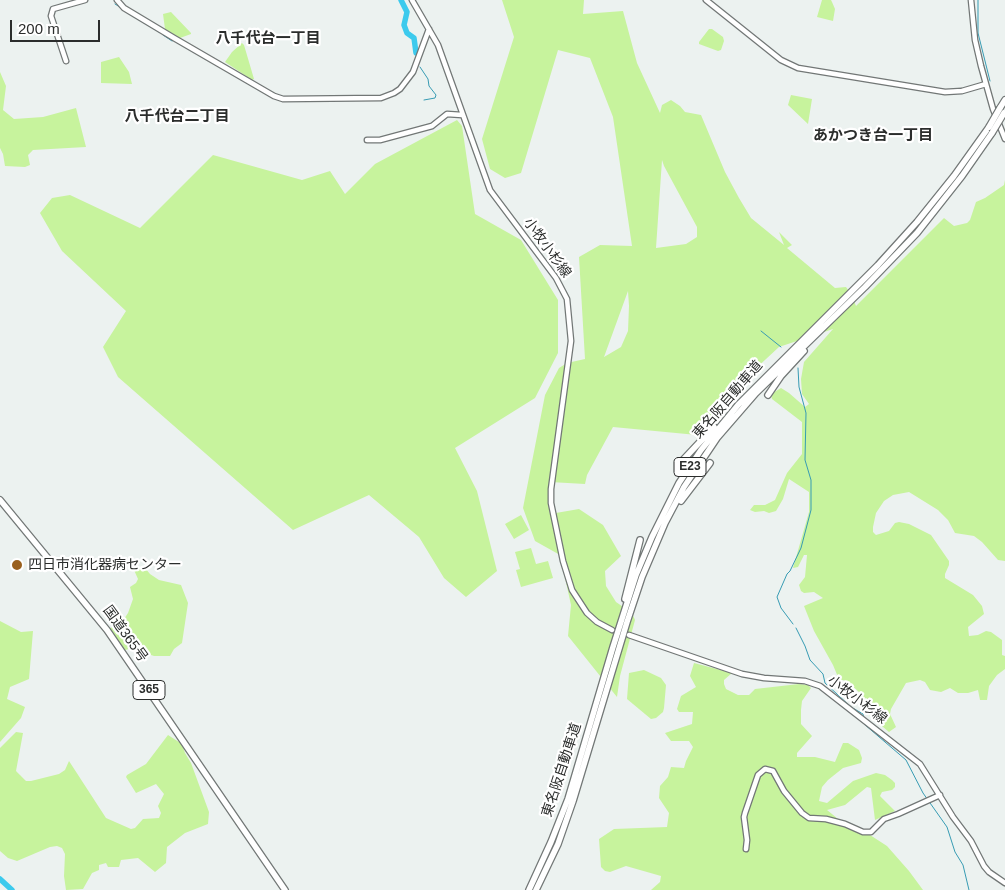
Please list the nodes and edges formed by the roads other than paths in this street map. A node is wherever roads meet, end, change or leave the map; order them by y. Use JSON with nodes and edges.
{"nodes":[{"id":1,"x":85,"y":0,"type":"edge"},
{"id":2,"x":117,"y":0,"type":"edge"},
{"id":3,"x":412,"y":0,"type":"edge"},
{"id":4,"x":706,"y":0,"type":"edge"},
{"id":5,"x":971,"y":0,"type":"edge"},
{"id":6,"x":428,"y":29,"type":"junction"},
{"id":7,"x":66,"y":61,"type":"dead end"},
{"id":8,"x":986,"y":84,"type":"junction"},
{"id":9,"x":1005,"y":100,"type":"edge"},
{"id":10,"x":1003,"y":111,"type":"edge"},
{"id":11,"x":462,"y":115,"type":"junction"},
{"id":12,"x":1005,"y":139,"type":"edge"},
{"id":13,"x":367,"y":140,"type":"dead end"},
{"id":14,"x":830,"y":321,"type":"junction"},
{"id":15,"x":752,"y":389,"type":"junction"},
{"id":16,"x":768,"y":395,"type":"dead end"},
{"id":17,"x":683,"y":460,"type":"dead end"},
{"id":18,"x":710,"y":463,"type":"dead end"},
{"id":19,"x":0,"y":500,"type":"edge"},
{"id":20,"x":640,"y":540,"type":"dead end"},
{"id":21,"x":657,"y":541,"type":"junction"},
{"id":22,"x":612,"y":630,"type":"dead end"},
{"id":23,"x":628,"y":635,"type":"dead end"},
{"id":24,"x":613,"y":647,"type":"junction"},
{"id":25,"x":940,"y":795,"type":"junction"},
{"id":26,"x":746,"y":849,"type":"dead end"},
{"id":27,"x":1005,"y":883,"type":"edge"},
{"id":28,"x":285,"y":890,"type":"edge"},
{"id":29,"x":529,"y":890,"type":"edge"},
{"id":30,"x":536,"y":890,"type":"edge"}],
"edges":[{"from":1,"to":7,"type":"street"},
{"from":2,"to":6,"type":"street"},
{"from":3,"to":6,"type":"street","name":"小牧小杉線"},
{"from":4,"to":8,"type":"street"},
{"from":5,"to":8,"type":"street"},
{"from":6,"to":11,"type":"street","name":"小牧小杉線"},
{"from":8,"to":12,"type":"street"},
{"from":9,"to":10,"type":"highway","name":"東名阪自動車道"},
{"from":10,"to":14,"type":"highway","name":"東名阪自動車道","number":"E23","bridge":true},
{"from":10,"to":15,"type":"highway","name":"東名阪自動車道","number":"E23","bridge":true},
{"from":11,"to":13,"type":"street"},
{"from":11,"to":22,"type":"street","name":"小牧小杉線"},
{"from":14,"to":16,"type":"highway"},
{"from":14,"to":21,"type":"highway","name":"東名阪自動車道","number":"E23"},
{"from":15,"to":17,"type":"highway"},
{"from":15,"to":24,"type":"highway","name":"東名阪自動車道","number":"E23"},
{"from":18,"to":21,"type":"highway"},
{"from":19,"to":28,"type":"highway","name":"国道365号","number":"365"},
{"from":20,"to":24,"type":"highway"},
{"from":21,"to":30,"type":"highway","name":"東名阪自動車道","number":"E23"},
{"from":23,"to":25,"type":"street","name":"小牧小杉線"},
{"from":24,"to":29,"type":"highway","name":"東名阪自動車道","number":"E23"},
{"from":25,"to":26,"type":"street"},
{"from":25,"to":27,"type":"street","name":"小牧小杉線"}]}
